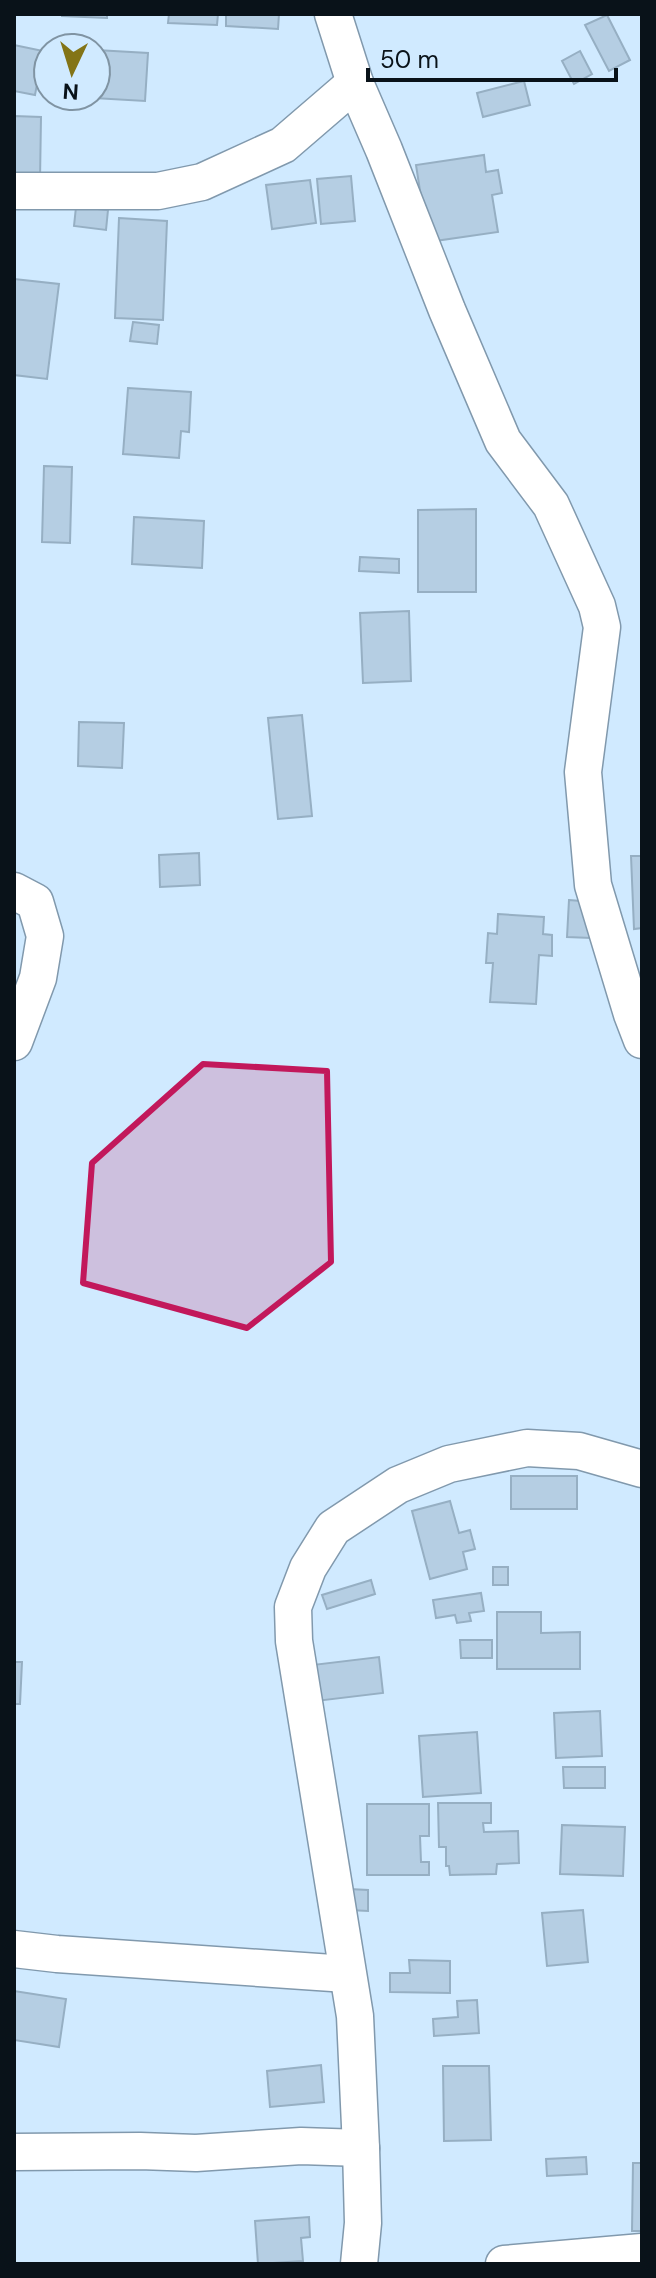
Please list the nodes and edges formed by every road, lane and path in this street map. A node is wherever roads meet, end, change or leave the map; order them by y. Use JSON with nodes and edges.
{"nodes":[{"id":1,"x":333,"y":14,"type":"edge"},
{"id":2,"x":355,"y":83,"type":"junction"},
{"id":3,"x":14,"y":191,"type":"edge"},
{"id":4,"x":14,"y":891,"type":"edge"},
{"id":5,"x":642,"y":1040,"type":"edge"},
{"id":6,"x":14,"y":1042,"type":"edge"},
{"id":7,"x":642,"y":1469,"type":"edge"},
{"id":8,"x":14,"y":1949,"type":"edge"},
{"id":9,"x":347,"y":1974,"type":"junction"},
{"id":10,"x":361,"y":2148,"type":"junction"},
{"id":11,"x":14,"y":2152,"type":"edge"},
{"id":12,"x":642,"y":2252,"type":"edge"},
{"id":13,"x":359,"y":2264,"type":"edge"},
{"id":14,"x":504,"y":2264,"type":"edge"}],
"edges":[{"from":1,"to":2,"type":"street"},
{"from":2,"to":3,"type":"street"},
{"from":2,"to":5,"type":"street"},
{"from":4,"to":6,"type":"street"},
{"from":7,"to":9,"type":"street"},
{"from":8,"to":9,"type":"street"},
{"from":9,"to":10,"type":"street"},
{"from":10,"to":11,"type":"street"},
{"from":10,"to":13,"type":"street"},
{"from":12,"to":14,"type":"street"}]}
